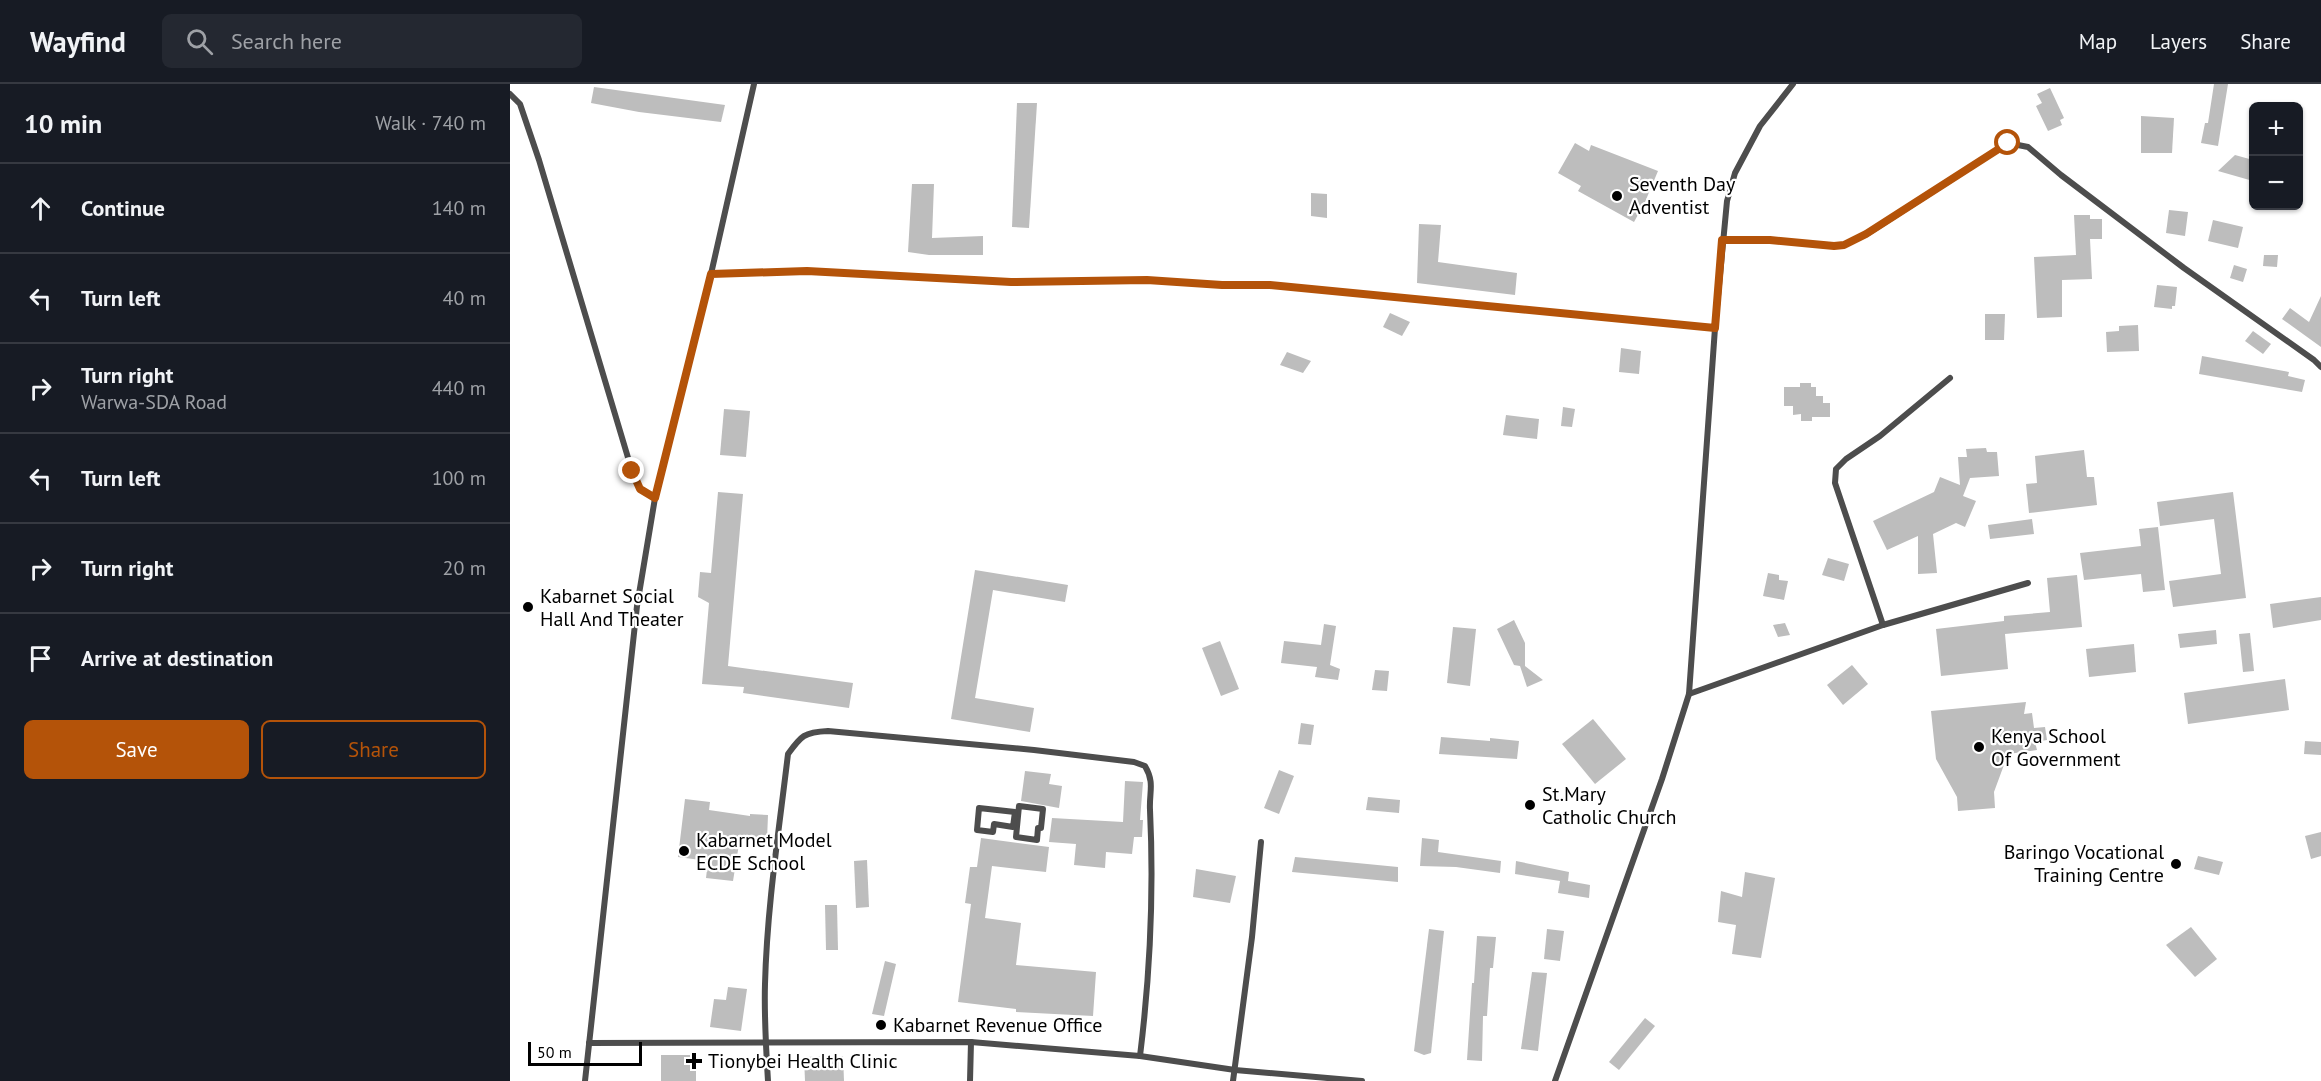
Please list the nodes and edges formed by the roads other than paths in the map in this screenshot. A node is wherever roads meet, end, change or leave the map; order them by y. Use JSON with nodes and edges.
{"nodes":[{"id":1,"x":754,"y":84,"type":"edge"},
{"id":2,"x":1793,"y":84,"type":"edge"},
{"id":3,"x":510,"y":94,"type":"edge"},
{"id":4,"x":1722,"y":240,"type":"junction"},
{"id":5,"x":711,"y":274,"type":"junction"},
{"id":6,"x":1715,"y":328,"type":"junction"},
{"id":7,"x":2321,"y":367,"type":"edge"},
{"id":8,"x":1950,"y":378,"type":"dead end"},
{"id":9,"x":655,"y":498,"type":"junction"},
{"id":10,"x":2028,"y":584,"type":"dead end"},
{"id":11,"x":1883,"y":625,"type":"junction"},
{"id":12,"x":1689,"y":694,"type":"junction"},
{"id":13,"x":1013,"y":827,"type":"joint"},
{"id":14,"x":1037,"y":840,"type":"joint"},
{"id":15,"x":1261,"y":842,"type":"dead end"},
{"id":16,"x":971,"y":1042,"type":"junction"},
{"id":17,"x":589,"y":1043,"type":"junction"},
{"id":18,"x":766,"y":1043,"type":"junction"},
{"id":19,"x":1140,"y":1056,"type":"junction"},
{"id":20,"x":1235,"y":1070,"type":"junction"},
{"id":21,"x":585,"y":1081,"type":"edge"},
{"id":22,"x":768,"y":1081,"type":"edge"},
{"id":23,"x":970,"y":1081,"type":"edge"},
{"id":24,"x":1233,"y":1081,"type":"edge"},
{"id":25,"x":1362,"y":1081,"type":"edge"},
{"id":26,"x":1555,"y":1081,"type":"edge"}],
"edges":[{"from":1,"to":5,"type":"street"},
{"from":2,"to":4,"type":"street"},
{"from":3,"to":9,"type":"street"},
{"from":4,"to":6,"type":"street"},
{"from":4,"to":7,"type":"street"},
{"from":5,"to":6,"type":"street"},
{"from":5,"to":9,"type":"street"},
{"from":6,"to":12,"type":"street"},
{"from":8,"to":11,"type":"street"},
{"from":9,"to":17,"type":"street"},
{"from":10,"to":11,"type":"street"},
{"from":11,"to":12,"type":"street"},
{"from":12,"to":26,"type":"street"},
{"from":13,"to":13,"type":"street"},
{"from":14,"to":14,"type":"street"},
{"from":15,"to":20,"type":"street"},
{"from":16,"to":18,"type":"street"},
{"from":16,"to":19,"type":"street"},
{"from":16,"to":23,"type":"street"},
{"from":17,"to":18,"type":"street"},
{"from":17,"to":21,"type":"street"},
{"from":18,"to":19,"type":"street"},
{"from":18,"to":22,"type":"street"},
{"from":19,"to":20,"type":"street"},
{"from":20,"to":24,"type":"street"},
{"from":20,"to":25,"type":"street"}]}
